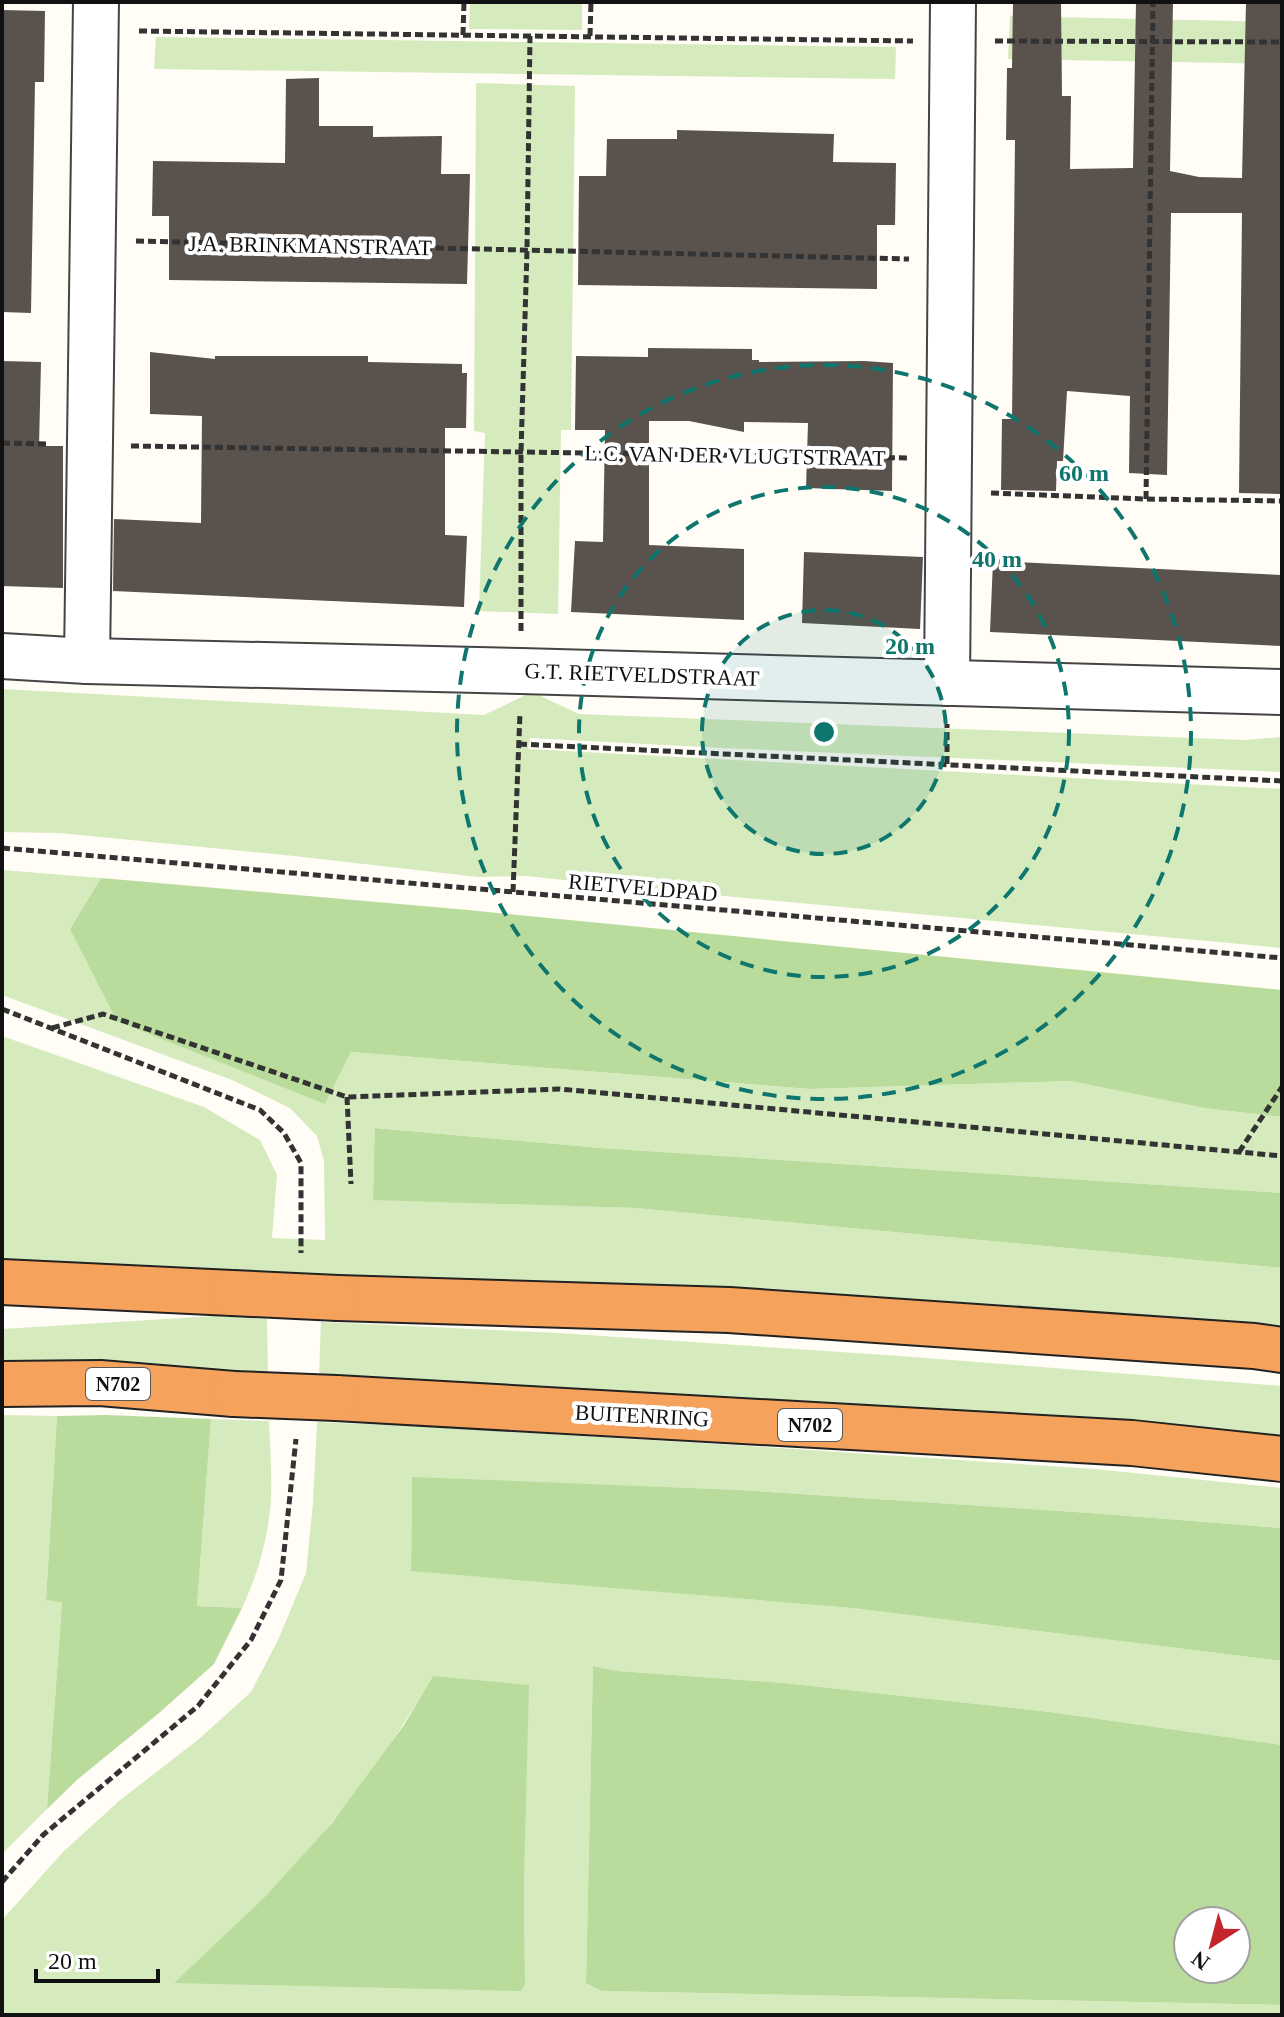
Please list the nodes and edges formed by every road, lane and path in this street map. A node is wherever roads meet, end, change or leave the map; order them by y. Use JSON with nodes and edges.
{"nodes":[{"id":1,"x":464,"y":2,"type":"edge"},
{"id":2,"x":591,"y":2,"type":"edge"},
{"id":3,"x":1153,"y":2,"type":"edge"},
{"id":4,"x":96,"y":16,"type":"edge"},
{"id":5,"x":953,"y":22,"type":"edge"},
{"id":6,"x":463,"y":35,"type":"junction"},
{"id":7,"x":530,"y":36,"type":"junction"},
{"id":8,"x":590,"y":36,"type":"junction"},
{"id":9,"x":1152,"y":42,"type":"junction"},
{"id":10,"x":1282,"y":42,"type":"edge"},
{"id":11,"x":93,"y":240,"type":"junction"},
{"id":12,"x":527,"y":250,"type":"junction"},
{"id":13,"x":950,"y":260,"type":"junction"},
{"id":14,"x":90,"y":446,"type":"junction"},
{"id":15,"x":521,"y":452,"type":"junction"},
{"id":16,"x":949,"y":474,"type":"junction"},
{"id":17,"x":1146,"y":499,"type":"junction"},
{"id":18,"x":1282,"y":501,"type":"edge"},
{"id":19,"x":2,"y":656,"type":"edge"},
{"id":20,"x":87,"y":661,"type":"junction"},
{"id":21,"x":521,"y":671,"type":"junction"},
{"id":22,"x":947,"y":683,"type":"junction"},
{"id":23,"x":1282,"y":692,"type":"edge"},
{"id":24,"x":519,"y":744,"type":"junction"},
{"id":25,"x":1282,"y":781,"type":"edge"},
{"id":26,"x":2,"y":848,"type":"edge"},
{"id":27,"x":513,"y":892,"type":"junction"},
{"id":28,"x":1282,"y":958,"type":"edge"},
{"id":29,"x":52,"y":1028,"type":"dead end"},
{"id":30,"x":1282,"y":1087,"type":"edge"},
{"id":31,"x":347,"y":1097,"type":"junction"},
{"id":32,"x":1239,"y":1152,"type":"junction"},
{"id":33,"x":1282,"y":1156,"type":"edge"},
{"id":34,"x":351,"y":1184,"type":"dead end"},
{"id":35,"x":2,"y":1282,"type":"edge"},
{"id":36,"x":1282,"y":1350,"type":"edge"},
{"id":37,"x":2,"y":1384,"type":"edge"},
{"id":38,"x":1282,"y":1459,"type":"edge"}],
"edges":[{"from":1,"to":6,"type":"path"},
{"from":2,"to":8,"type":"path"},
{"from":3,"to":9,"type":"path"},
{"from":4,"to":6,"type":"path"},
{"from":4,"to":11,"type":"street"},
{"from":5,"to":8,"type":"path"},
{"from":5,"to":9,"type":"path"},
{"from":5,"to":13,"type":"street"},
{"from":6,"to":7,"type":"path"},
{"from":7,"to":8,"type":"path"},
{"from":7,"to":12,"type":"path"},
{"from":9,"to":10,"type":"path"},
{"from":9,"to":17,"type":"path"},
{"from":11,"to":12,"type":"path","name":"J.A. BRINKMANSTRAAT"},
{"from":11,"to":14,"type":"street"},
{"from":12,"to":13,"type":"path"},
{"from":12,"to":15,"type":"path"},
{"from":13,"to":16,"type":"street"},
{"from":14,"to":15,"type":"path"},
{"from":14,"to":20,"type":"street"},
{"from":15,"to":16,"type":"path","name":"L.C. VAN DER VLUGTSTRAAT"},
{"from":15,"to":21,"type":"path"},
{"from":16,"to":17,"type":"path","name":"L.C. VAN DER VLUGTSTRAAT"},
{"from":16,"to":22,"type":"street"},
{"from":17,"to":18,"type":"path","name":"L.C. VAN DER VLUGTSTRAAT"},
{"from":19,"to":20,"type":"street","name":"G.T. RIETVELDSTRAAT"},
{"from":20,"to":21,"type":"street","name":"G.T. RIETVELDSTRAAT"},
{"from":21,"to":22,"type":"street","name":"G.T. RIETVELDSTRAAT"},
{"from":21,"to":24,"type":"path"},
{"from":22,"to":23,"type":"street","name":"G.T. RIETVELDSTRAAT"},
{"from":24,"to":25,"type":"path"},
{"from":24,"to":27,"type":"path"},
{"from":26,"to":27,"type":"path","name":"RIETVELDPAD"},
{"from":27,"to":28,"type":"path","name":"RIETVELDPAD"},
{"from":29,"to":31,"type":"path"},
{"from":30,"to":32,"type":"path"},
{"from":31,"to":32,"type":"path"},
{"from":31,"to":34,"type":"path"},
{"from":32,"to":33,"type":"path"},
{"from":35,"to":36,"type":"highway","bridge":true},
{"from":37,"to":38,"type":"highway","name":"BUITENRING","number":"N702","bridge":true}]}
